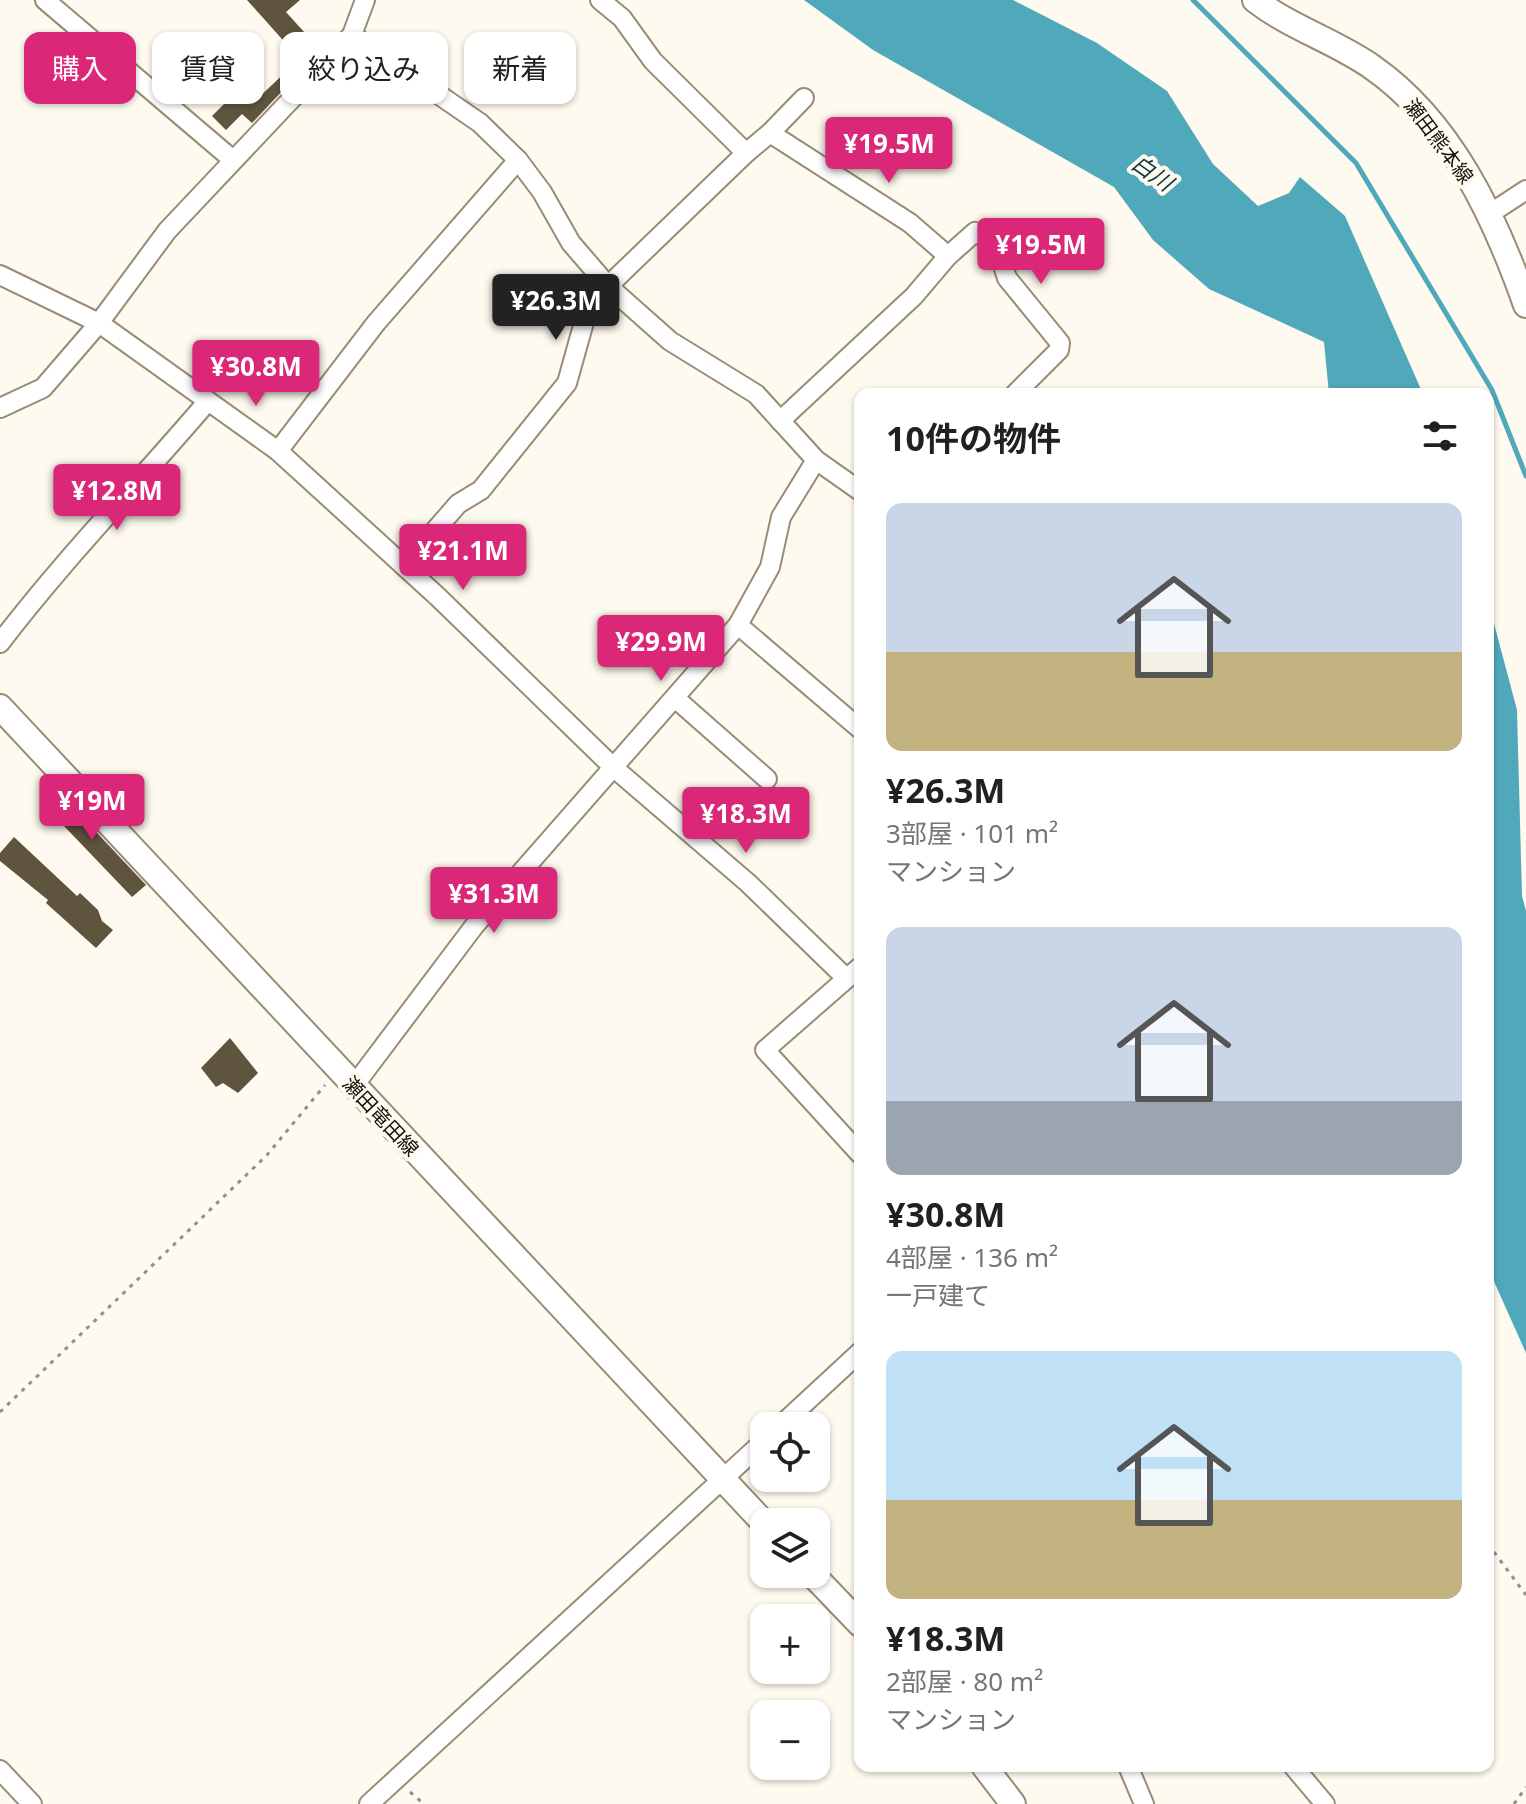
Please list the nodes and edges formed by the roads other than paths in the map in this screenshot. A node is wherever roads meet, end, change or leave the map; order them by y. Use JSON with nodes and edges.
{"nodes":[{"id":1,"x":45,"y":0,"type":"edge"},
{"id":2,"x":365,"y":0,"type":"edge"},
{"id":3,"x":600,"y":0,"type":"edge"},
{"id":4,"x":1255,"y":0,"type":"edge"},
{"id":5,"x":353,"y":32,"type":"edge"},
{"id":6,"x":804,"y":98,"type":"dead end"},
{"id":7,"x":448,"y":101,"type":"edge"},
{"id":8,"x":286,"y":104,"type":"edge"},
{"id":9,"x":770,"y":133,"type":"junction"},
{"id":10,"x":746,"y":153,"type":"junction"},
{"id":11,"x":233,"y":160,"type":"junction"},
{"id":12,"x":518,"y":160,"type":"junction"},
{"id":13,"x":1526,"y":190,"type":"edge"},
{"id":14,"x":1491,"y":213,"type":"junction"},
{"id":15,"x":948,"y":256,"type":"junction"},
{"id":16,"x":0,"y":275,"type":"edge"},
{"id":17,"x":608,"y":286,"type":"junction"},
{"id":18,"x":1526,"y":305,"type":"edge"},
{"id":19,"x":99,"y":323,"type":"junction"},
{"id":20,"x":1021,"y":388,"type":"edge"},
{"id":21,"x":208,"y":401,"type":"junction"},
{"id":22,"x":0,"y":408,"type":"edge"},
{"id":23,"x":780,"y":421,"type":"junction"},
{"id":24,"x":278,"y":451,"type":"junction"},
{"id":25,"x":816,"y":460,"type":"junction"},
{"id":26,"x":854,"y":487,"type":"edge"},
{"id":27,"x":404,"y":566,"type":"junction"},
{"id":28,"x":738,"y":625,"type":"junction"},
{"id":29,"x":0,"y":643,"type":"edge"},
{"id":30,"x":675,"y":698,"type":"junction"},
{"id":31,"x":0,"y":707,"type":"edge"},
{"id":32,"x":854,"y":724,"type":"edge"},
{"id":33,"x":614,"y":768,"type":"junction"},
{"id":34,"x":767,"y":779,"type":"dead end"},
{"id":35,"x":853,"y":972,"type":"edge"},
{"id":36,"x":346,"y":1079,"type":"junction"},
{"id":37,"x":854,"y":1147,"type":"edge"},
{"id":38,"x":854,"y":1358,"type":"edge"},
{"id":39,"x":795,"y":1412,"type":"edge"},
{"id":40,"x":750,"y":1454,"type":"edge"},
{"id":41,"x":723,"y":1480,"type":"junction"},
{"id":42,"x":750,"y":1508,"type":"edge"},
{"id":43,"x":825,"y":1588,"type":"edge"},
{"id":44,"x":854,"y":1618,"type":"edge"},
{"id":45,"x":0,"y":1770,"type":"edge"},
{"id":46,"x":989,"y":1772,"type":"edge"},
{"id":47,"x":1131,"y":1772,"type":"edge"},
{"id":48,"x":1298,"y":1772,"type":"edge"},
{"id":49,"x":32,"y":1804,"type":"edge"},
{"id":50,"x":369,"y":1804,"type":"edge"},
{"id":51,"x":1013,"y":1804,"type":"edge"},
{"id":52,"x":1144,"y":1804,"type":"edge"},
{"id":53,"x":1325,"y":1804,"type":"edge"}],
"edges":[{"from":1,"to":11,"type":"street"},
{"from":2,"to":5,"type":"street"},
{"from":3,"to":10,"type":"street"},
{"from":4,"to":14,"type":"main road","name":"瀬田熊本線"},
{"from":6,"to":9,"type":"street"},
{"from":7,"to":12,"type":"street"},
{"from":8,"to":11,"type":"street"},
{"from":9,"to":10,"type":"street"},
{"from":9,"to":15,"type":"street"},
{"from":10,"to":17,"type":"street"},
{"from":11,"to":19,"type":"street"},
{"from":12,"to":17,"type":"street"},
{"from":12,"to":24,"type":"street"},
{"from":13,"to":14,"type":"street"},
{"from":14,"to":18,"type":"main road","name":"瀬田熊本線"},
{"from":15,"to":20,"type":"street"},
{"from":15,"to":23,"type":"street"},
{"from":16,"to":19,"type":"street"},
{"from":17,"to":23,"type":"street"},
{"from":17,"to":27,"type":"street"},
{"from":19,"to":21,"type":"street"},
{"from":19,"to":22,"type":"street"},
{"from":21,"to":24,"type":"street"},
{"from":21,"to":29,"type":"street"},
{"from":23,"to":25,"type":"street"},
{"from":24,"to":27,"type":"street"},
{"from":25,"to":26,"type":"street"},
{"from":25,"to":28,"type":"street"},
{"from":27,"to":33,"type":"street"},
{"from":28,"to":30,"type":"street"},
{"from":28,"to":32,"type":"street"},
{"from":30,"to":33,"type":"street"},
{"from":30,"to":34,"type":"street"},
{"from":31,"to":36,"type":"main road","name":"瀬田竜田線"},
{"from":33,"to":35,"type":"street"},
{"from":33,"to":36,"type":"street"},
{"from":35,"to":37,"type":"street"},
{"from":36,"to":41,"type":"main road","name":"瀬田竜田線"},
{"from":38,"to":39,"type":"street"},
{"from":40,"to":41,"type":"street"},
{"from":41,"to":42,"type":"main road","name":"瀬田竜田線"},
{"from":41,"to":50,"type":"street"},
{"from":43,"to":44,"type":"main road"},
{"from":45,"to":49,"type":"street"},
{"from":46,"to":51,"type":"main road"},
{"from":47,"to":52,"type":"street"},
{"from":48,"to":53,"type":"street"}]}
